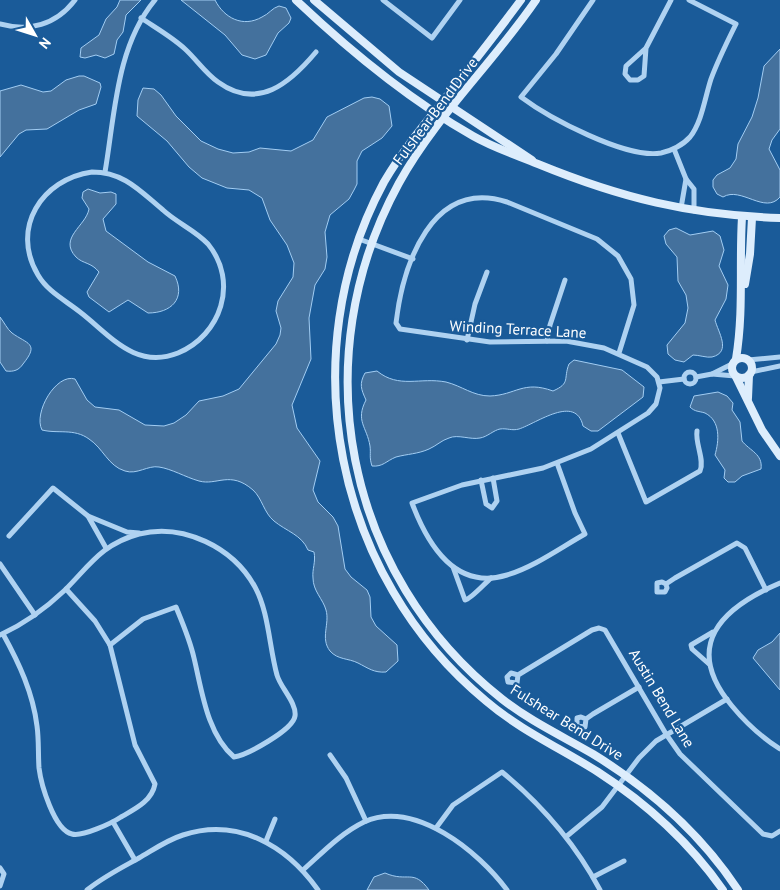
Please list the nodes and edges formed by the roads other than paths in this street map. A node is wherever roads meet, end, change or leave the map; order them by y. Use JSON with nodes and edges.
{"nodes":[{"id":1,"x":75,"y":0,"type":"edge"},
{"id":2,"x":155,"y":0,"type":"edge"},
{"id":3,"x":296,"y":0,"type":"edge"},
{"id":4,"x":314,"y":0,"type":"edge"},
{"id":5,"x":383,"y":0,"type":"edge"},
{"id":6,"x":460,"y":0,"type":"edge"},
{"id":7,"x":521,"y":0,"type":"edge"},
{"id":8,"x":593,"y":0,"type":"edge"},
{"id":9,"x":671,"y":0,"type":"edge"},
{"id":10,"x":689,"y":0,"type":"edge"},
{"id":11,"x":533,"y":1,"type":"edge"},
{"id":12,"x":141,"y":18,"type":"junction"},
{"id":13,"x":0,"y":24,"type":"edge"},
{"id":14,"x":646,"y":48,"type":"junction"},
{"id":15,"x":316,"y":52,"type":"dead end"},
{"id":16,"x":442,"y":102,"type":"junction"},
{"id":17,"x":452,"y":108,"type":"junction"},
{"id":18,"x":434,"y":111,"type":"junction"},
{"id":19,"x":444,"y":118,"type":"junction"},
{"id":20,"x":674,"y":149,"type":"junction"},
{"id":21,"x":536,"y":163,"type":"junction"},
{"id":22,"x":105,"y":172,"type":"junction"},
{"id":23,"x":686,"y":179,"type":"junction"},
{"id":24,"x":681,"y":209,"type":"junction"},
{"id":25,"x":694,"y":211,"type":"junction"},
{"id":26,"x":742,"y":217,"type":"junction"},
{"id":27,"x":752,"y":218,"type":"junction"},
{"id":28,"x":780,"y":218,"type":"edge"},
{"id":29,"x":359,"y":239,"type":"junction"},
{"id":30,"x":371,"y":244,"type":"junction"},
{"id":31,"x":413,"y":259,"type":"junction"},
{"id":32,"x":488,"y":272,"type":"dead end"},
{"id":33,"x":565,"y":280,"type":"dead end"},
{"id":34,"x":742,"y":296,"type":"junction"},
{"id":35,"x":740,"y":335,"type":"junction"},
{"id":36,"x":467,"y":340,"type":"junction"},
{"id":37,"x":547,"y":341,"type":"junction"},
{"id":38,"x":618,"y":353,"type":"junction"},
{"id":39,"x":780,"y":356,"type":"edge"},
{"id":40,"x":747,"y":359,"type":"junction"},
{"id":41,"x":734,"y":362,"type":"junction"},
{"id":42,"x":780,"y":366,"type":"edge"},
{"id":43,"x":750,"y":373,"type":"junction"},
{"id":44,"x":712,"y":374,"type":"junction"},
{"id":45,"x":736,"y":376,"type":"junction"},
{"id":46,"x":660,"y":382,"type":"junction"},
{"id":47,"x":748,"y":400,"type":"junction"},
{"id":48,"x":348,"y":416,"type":"junction"},
{"id":49,"x":336,"y":417,"type":"junction"},
{"id":50,"x":697,"y":431,"type":"dead end"},
{"id":51,"x":618,"y":433,"type":"junction"},
{"id":52,"x":780,"y":456,"type":"edge"},
{"id":53,"x":558,"y":463,"type":"junction"},
{"id":54,"x":493,"y":478,"type":"junction"},
{"id":55,"x":482,"y":480,"type":"junction"},
{"id":56,"x":88,"y":516,"type":"junction"},
{"id":57,"x":140,"y":534,"type":"junction"},
{"id":58,"x":9,"y":536,"type":"dead end"},
{"id":59,"x":746,"y":538,"type":"dead end"},
{"id":60,"x":742,"y":545,"type":"junction"},
{"id":61,"x":106,"y":548,"type":"junction"},
{"id":62,"x":390,"y":561,"type":"junction"},
{"id":63,"x":0,"y":564,"type":"edge"},
{"id":64,"x":379,"y":567,"type":"junction"},
{"id":65,"x":453,"y":567,"type":"junction"},
{"id":66,"x":492,"y":578,"type":"junction"},
{"id":67,"x":780,"y":583,"type":"edge"},
{"id":68,"x":666,"y":584,"type":"dead end"},
{"id":69,"x":66,"y":589,"type":"junction"},
{"id":70,"x":766,"y":590,"type":"junction"},
{"id":71,"x":35,"y":615,"type":"junction"},
{"id":72,"x":714,"y":631,"type":"junction"},
{"id":73,"x":2,"y":635,"type":"edge"},
{"id":74,"x":110,"y":646,"type":"junction"},
{"id":75,"x":709,"y":664,"type":"junction"},
{"id":76,"x":518,"y":675,"type":"dead end"},
{"id":77,"x":639,"y":687,"type":"junction"},
{"id":78,"x":501,"y":698,"type":"junction"},
{"id":79,"x":727,"y":700,"type":"junction"},
{"id":80,"x":493,"y":707,"type":"junction"},
{"id":81,"x":586,"y":719,"type":"dead end"},
{"id":82,"x":666,"y":734,"type":"junction"},
{"id":83,"x":780,"y":749,"type":"edge"},
{"id":84,"x":330,"y":755,"type":"dead end"},
{"id":85,"x":627,"y":777,"type":"junction"},
{"id":86,"x":619,"y":787,"type":"junction"},
{"id":87,"x":275,"y":819,"type":"dead end"},
{"id":88,"x":366,"y":821,"type":"junction"},
{"id":89,"x":113,"y":822,"type":"junction"},
{"id":90,"x":436,"y":828,"type":"junction"},
{"id":91,"x":780,"y":832,"type":"edge"},
{"id":92,"x":567,"y":836,"type":"junction"},
{"id":93,"x":266,"y":841,"type":"junction"},
{"id":94,"x":134,"y":860,"type":"junction"},
{"id":95,"x":624,"y":861,"type":"dead end"},
{"id":96,"x":0,"y":868,"type":"edge"},
{"id":97,"x":303,"y":870,"type":"junction"},
{"id":98,"x":593,"y":877,"type":"junction"},
{"id":99,"x":0,"y":886,"type":"edge"},
{"id":100,"x":87,"y":890,"type":"edge"},
{"id":101,"x":318,"y":890,"type":"edge"},
{"id":102,"x":507,"y":890,"type":"edge"},
{"id":103,"x":600,"y":890,"type":"edge"},
{"id":104,"x":723,"y":890,"type":"edge"},
{"id":105,"x":738,"y":890,"type":"edge"}],
"edges":[{"from":1,"to":13,"type":"street"},
{"from":2,"to":12,"type":"street"},
{"from":3,"to":18,"type":"main road"},
{"from":4,"to":16,"type":"main road"},
{"from":5,"to":6,"type":"street"},
{"from":7,"to":16,"type":"main road","name":"Fulshear Bend Drive"},
{"from":8,"to":20,"type":"street"},
{"from":9,"to":14,"type":"street"},
{"from":10,"to":20,"type":"street"},
{"from":11,"to":17,"type":"main road","name":"Fulshear Bend Drive"},
{"from":12,"to":15,"type":"street"},
{"from":12,"to":22,"type":"street"},
{"from":14,"to":14,"type":"street"},
{"from":16,"to":17,"type":"main road"},
{"from":16,"to":18,"type":"main road","name":"Fulshear Bend Drive"},
{"from":17,"to":19,"type":"main road","name":"Fulshear Bend Drive"},
{"from":17,"to":21,"type":"main road"},
{"from":18,"to":19,"type":"main road"},
{"from":18,"to":29,"type":"main road","name":"Fulshear Bend Drive"},
{"from":19,"to":21,"type":"main road"},
{"from":19,"to":30,"type":"main road","name":"Fulshear Bend Drive"},
{"from":20,"to":23,"type":"street"},
{"from":21,"to":24,"type":"main road"},
{"from":22,"to":22,"type":"street"},
{"from":23,"to":24,"type":"street"},
{"from":23,"to":25,"type":"street"},
{"from":24,"to":25,"type":"main road"},
{"from":25,"to":26,"type":"main road"},
{"from":26,"to":27,"type":"main road"},
{"from":26,"to":34,"type":"main road"},
{"from":27,"to":28,"type":"main road"},
{"from":27,"to":34,"type":"main road"},
{"from":29,"to":30,"type":"street"},
{"from":29,"to":49,"type":"main road","name":"Fulshear Bend Drive"},
{"from":30,"to":31,"type":"street"},
{"from":30,"to":48,"type":"main road","name":"Fulshear Bend Drive"},
{"from":31,"to":36,"type":"street","name":"Winding Terrace Lane"},
{"from":31,"to":38,"type":"street"},
{"from":32,"to":36,"type":"street"},
{"from":33,"to":37,"type":"street"},
{"from":34,"to":35,"type":"main road"},
{"from":35,"to":40,"type":"main road"},
{"from":35,"to":41,"type":"main road"},
{"from":36,"to":37,"type":"street","name":"Winding Terrace Lane"},
{"from":37,"to":38,"type":"street","name":"Winding Terrace Lane"},
{"from":38,"to":46,"type":"street","name":"Winding Terrace Lane"},
{"from":39,"to":40,"type":"street"},
{"from":40,"to":41,"type":"main road"},
{"from":40,"to":43,"type":"main road"},
{"from":41,"to":44,"type":"street"},
{"from":41,"to":45,"type":"main road"},
{"from":42,"to":43,"type":"street"},
{"from":43,"to":45,"type":"main road"},
{"from":43,"to":47,"type":"main road"},
{"from":44,"to":45,"type":"street"},
{"from":44,"to":46,"type":"street"},
{"from":45,"to":47,"type":"main road"},
{"from":46,"to":51,"type":"street"},
{"from":47,"to":52,"type":"main road"},
{"from":48,"to":49,"type":"main road"},
{"from":48,"to":62,"type":"main road","name":"Fulshear Bend Drive"},
{"from":49,"to":64,"type":"main road","name":"Fulshear Bend Drive"},
{"from":50,"to":51,"type":"street"},
{"from":51,"to":53,"type":"street"},
{"from":53,"to":54,"type":"street"},
{"from":53,"to":66,"type":"street"},
{"from":54,"to":55,"type":"street"},
{"from":54,"to":55,"type":"street"},
{"from":55,"to":65,"type":"street"},
{"from":56,"to":57,"type":"street"},
{"from":56,"to":58,"type":"street"},
{"from":56,"to":61,"type":"street"},
{"from":57,"to":61,"type":"street"},
{"from":57,"to":74,"type":"street"},
{"from":59,"to":60,"type":"street"},
{"from":60,"to":68,"type":"street"},
{"from":60,"to":70,"type":"street"},
{"from":61,"to":69,"type":"street"},
{"from":62,"to":64,"type":"main road"},
{"from":62,"to":78,"type":"main road","name":"Fulshear Bend Drive"},
{"from":63,"to":71,"type":"street"},
{"from":64,"to":80,"type":"main road","name":"Fulshear Bend Drive"},
{"from":65,"to":66,"type":"street"},
{"from":65,"to":66,"type":"street"},
{"from":67,"to":70,"type":"street"},
{"from":69,"to":71,"type":"street"},
{"from":69,"to":74,"type":"street"},
{"from":70,"to":72,"type":"street"},
{"from":71,"to":73,"type":"street"},
{"from":72,"to":75,"type":"street"},
{"from":72,"to":75,"type":"street"},
{"from":73,"to":89,"type":"street"},
{"from":74,"to":89,"type":"street"},
{"from":75,"to":79,"type":"street"},
{"from":76,"to":77,"type":"street","name":"Austin Bend Lane"},
{"from":77,"to":81,"type":"street"},
{"from":77,"to":82,"type":"street","name":"Austin Bend Lane"},
{"from":78,"to":80,"type":"main road"},
{"from":78,"to":85,"type":"main road","name":"Fulshear Bend Drive"},
{"from":79,"to":82,"type":"street"},
{"from":79,"to":83,"type":"street"},
{"from":80,"to":86,"type":"main road","name":"Fulshear Bend Drive"},
{"from":82,"to":85,"type":"street"},
{"from":82,"to":91,"type":"street","name":"Austin Bend Lane"},
{"from":84,"to":88,"type":"street"},
{"from":85,"to":86,"type":"street"},
{"from":85,"to":105,"type":"main road","name":"Fulshear Bend Drive"},
{"from":86,"to":92,"type":"street"},
{"from":86,"to":104,"type":"main road","name":"Fulshear Bend Drive"},
{"from":87,"to":93,"type":"street"},
{"from":88,"to":90,"type":"street"},
{"from":88,"to":97,"type":"street"},
{"from":89,"to":94,"type":"street"},
{"from":90,"to":92,"type":"street"},
{"from":90,"to":102,"type":"street"},
{"from":92,"to":98,"type":"street"},
{"from":93,"to":94,"type":"street"},
{"from":93,"to":97,"type":"street"},
{"from":94,"to":100,"type":"street"},
{"from":95,"to":98,"type":"street"},
{"from":96,"to":99,"type":"street"},
{"from":97,"to":101,"type":"street"},
{"from":98,"to":103,"type":"street"}]}
